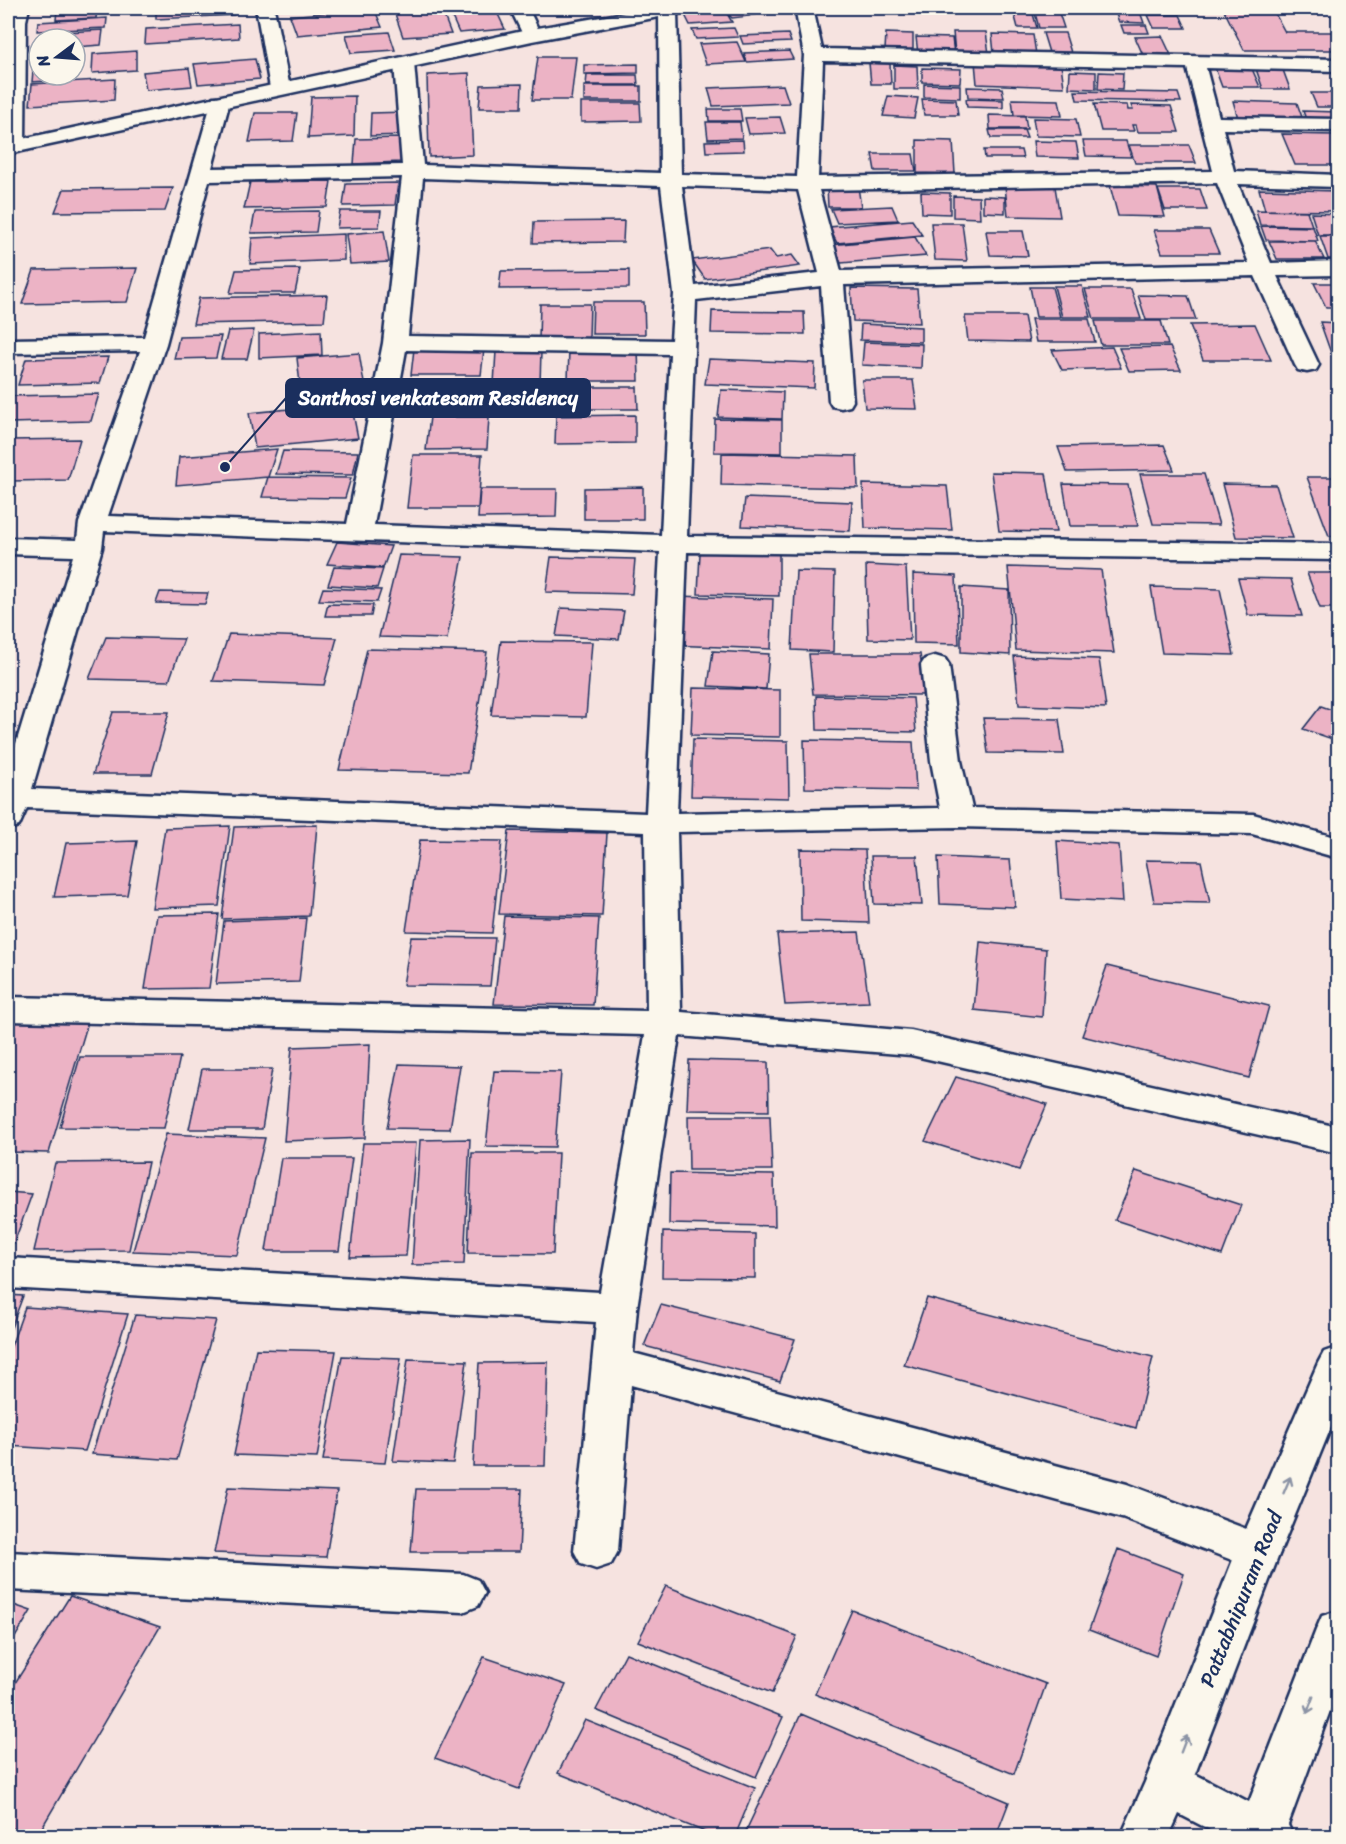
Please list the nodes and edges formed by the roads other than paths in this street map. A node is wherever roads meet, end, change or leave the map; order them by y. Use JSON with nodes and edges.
{"nodes":[{"id":1,"x":265,"y":8,"type":"edge"},
{"id":2,"x":519,"y":8,"type":"edge"},
{"id":3,"x":804,"y":8,"type":"edge"},
{"id":4,"x":674,"y":9,"type":"edge"},
{"id":5,"x":15,"y":17,"type":"edge"},
{"id":6,"x":532,"y":35,"type":"junction"},
{"id":7,"x":814,"y":55,"type":"junction"},
{"id":8,"x":404,"y":63,"type":"junction"},
{"id":9,"x":1195,"y":63,"type":"junction"},
{"id":10,"x":1338,"y":65,"type":"edge"},
{"id":11,"x":280,"y":88,"type":"junction"},
{"id":12,"x":220,"y":101,"type":"junction"},
{"id":13,"x":1212,"y":123,"type":"junction"},
{"id":14,"x":1338,"y":125,"type":"edge"},
{"id":15,"x":11,"y":147,"type":"edge"},
{"id":16,"x":413,"y":171,"type":"junction"},
{"id":17,"x":201,"y":175,"type":"junction"},
{"id":18,"x":1225,"y":177,"type":"junction"},
{"id":19,"x":670,"y":180,"type":"junction"},
{"id":20,"x":1338,"y":181,"type":"edge"},
{"id":21,"x":807,"y":184,"type":"junction"},
{"id":22,"x":1338,"y":268,"type":"edge"},
{"id":23,"x":1264,"y":269,"type":"junction"},
{"id":24,"x":832,"y":278,"type":"junction"},
{"id":25,"x":685,"y":294,"type":"junction"},
{"id":26,"x":395,"y":343,"type":"junction"},
{"id":27,"x":154,"y":344,"type":"junction"},
{"id":28,"x":8,"y":346,"type":"edge"},
{"id":29,"x":681,"y":347,"type":"junction"},
{"id":30,"x":1306,"y":364,"type":"dead end"},
{"id":31,"x":841,"y":401,"type":"dead end"},
{"id":32,"x":359,"y":532,"type":"junction"},
{"id":33,"x":90,"y":535,"type":"junction"},
{"id":34,"x":673,"y":544,"type":"junction"},
{"id":35,"x":8,"y":546,"type":"edge"},
{"id":36,"x":1338,"y":552,"type":"edge"},
{"id":37,"x":935,"y":664,"type":"dead end"},
{"id":38,"x":9,"y":806,"type":"edge"},
{"id":39,"x":958,"y":817,"type":"junction"},
{"id":40,"x":661,"y":823,"type":"junction"},
{"id":41,"x":1338,"y":848,"type":"edge"},
{"id":42,"x":8,"y":1009,"type":"edge"},
{"id":43,"x":664,"y":1023,"type":"junction"},
{"id":44,"x":1338,"y":1140,"type":"edge"},
{"id":45,"x":8,"y":1273,"type":"edge"},
{"id":46,"x":617,"y":1308,"type":"junction"},
{"id":47,"x":1338,"y":1363,"type":"edge"},
{"id":48,"x":613,"y":1364,"type":"junction"},
{"id":49,"x":596,"y":1551,"type":"dead end"},
{"id":50,"x":1258,"y":1552,"type":"junction"},
{"id":51,"x":8,"y":1571,"type":"edge"},
{"id":52,"x":463,"y":1593,"type":"dead end"},
{"id":53,"x":1338,"y":1630,"type":"edge"},
{"id":54,"x":1168,"y":1784,"type":"junction"},
{"id":55,"x":1263,"y":1835,"type":"edge"},
{"id":56,"x":1144,"y":1836,"type":"edge"}],
"edges":[{"from":1,"to":11,"type":"street"},
{"from":2,"to":6,"type":"street"},
{"from":3,"to":7,"type":"street"},
{"from":4,"to":6,"type":"street"},
{"from":4,"to":19,"type":"street"},
{"from":5,"to":15,"type":"street"},
{"from":6,"to":8,"type":"street"},
{"from":7,"to":9,"type":"street"},
{"from":7,"to":21,"type":"street"},
{"from":8,"to":11,"type":"street"},
{"from":8,"to":16,"type":"street"},
{"from":9,"to":10,"type":"street"},
{"from":9,"to":13,"type":"street"},
{"from":11,"to":12,"type":"street"},
{"from":12,"to":15,"type":"street"},
{"from":12,"to":17,"type":"street"},
{"from":13,"to":14,"type":"street"},
{"from":13,"to":18,"type":"street"},
{"from":16,"to":17,"type":"street"},
{"from":16,"to":19,"type":"street"},
{"from":16,"to":26,"type":"street"},
{"from":17,"to":27,"type":"street"},
{"from":18,"to":20,"type":"street"},
{"from":18,"to":21,"type":"street"},
{"from":18,"to":23,"type":"street"},
{"from":19,"to":21,"type":"street"},
{"from":19,"to":25,"type":"street"},
{"from":21,"to":24,"type":"street"},
{"from":22,"to":23,"type":"street"},
{"from":23,"to":24,"type":"street"},
{"from":23,"to":30,"type":"street"},
{"from":24,"to":25,"type":"street"},
{"from":24,"to":31,"type":"street"},
{"from":25,"to":29,"type":"street"},
{"from":26,"to":29,"type":"street"},
{"from":26,"to":32,"type":"street"},
{"from":27,"to":28,"type":"street"},
{"from":27,"to":33,"type":"street"},
{"from":29,"to":34,"type":"street"},
{"from":32,"to":33,"type":"street"},
{"from":32,"to":34,"type":"street"},
{"from":33,"to":35,"type":"street"},
{"from":33,"to":38,"type":"street"},
{"from":34,"to":36,"type":"street"},
{"from":34,"to":40,"type":"street"},
{"from":37,"to":39,"type":"street"},
{"from":38,"to":40,"type":"street"},
{"from":39,"to":40,"type":"street"},
{"from":39,"to":41,"type":"street"},
{"from":40,"to":43,"type":"street"},
{"from":42,"to":43,"type":"street"},
{"from":43,"to":44,"type":"street"},
{"from":43,"to":46,"type":"street"},
{"from":45,"to":46,"type":"street"},
{"from":46,"to":48,"type":"street"},
{"from":50,"to":47,"type":"street","name":"Pattabhipuram Road","one_way":true},
{"from":48,"to":49,"type":"street"},
{"from":48,"to":50,"type":"street"},
{"from":54,"to":50,"type":"street","name":"Pattabhipuram Road","one_way":true},
{"from":51,"to":52,"type":"street"},
{"from":53,"to":55,"type":"street","one_way":true},
{"from":54,"to":55,"type":"street"},
{"from":54,"to":56,"type":"street","name":"Pattabhipuram Road"}]}
